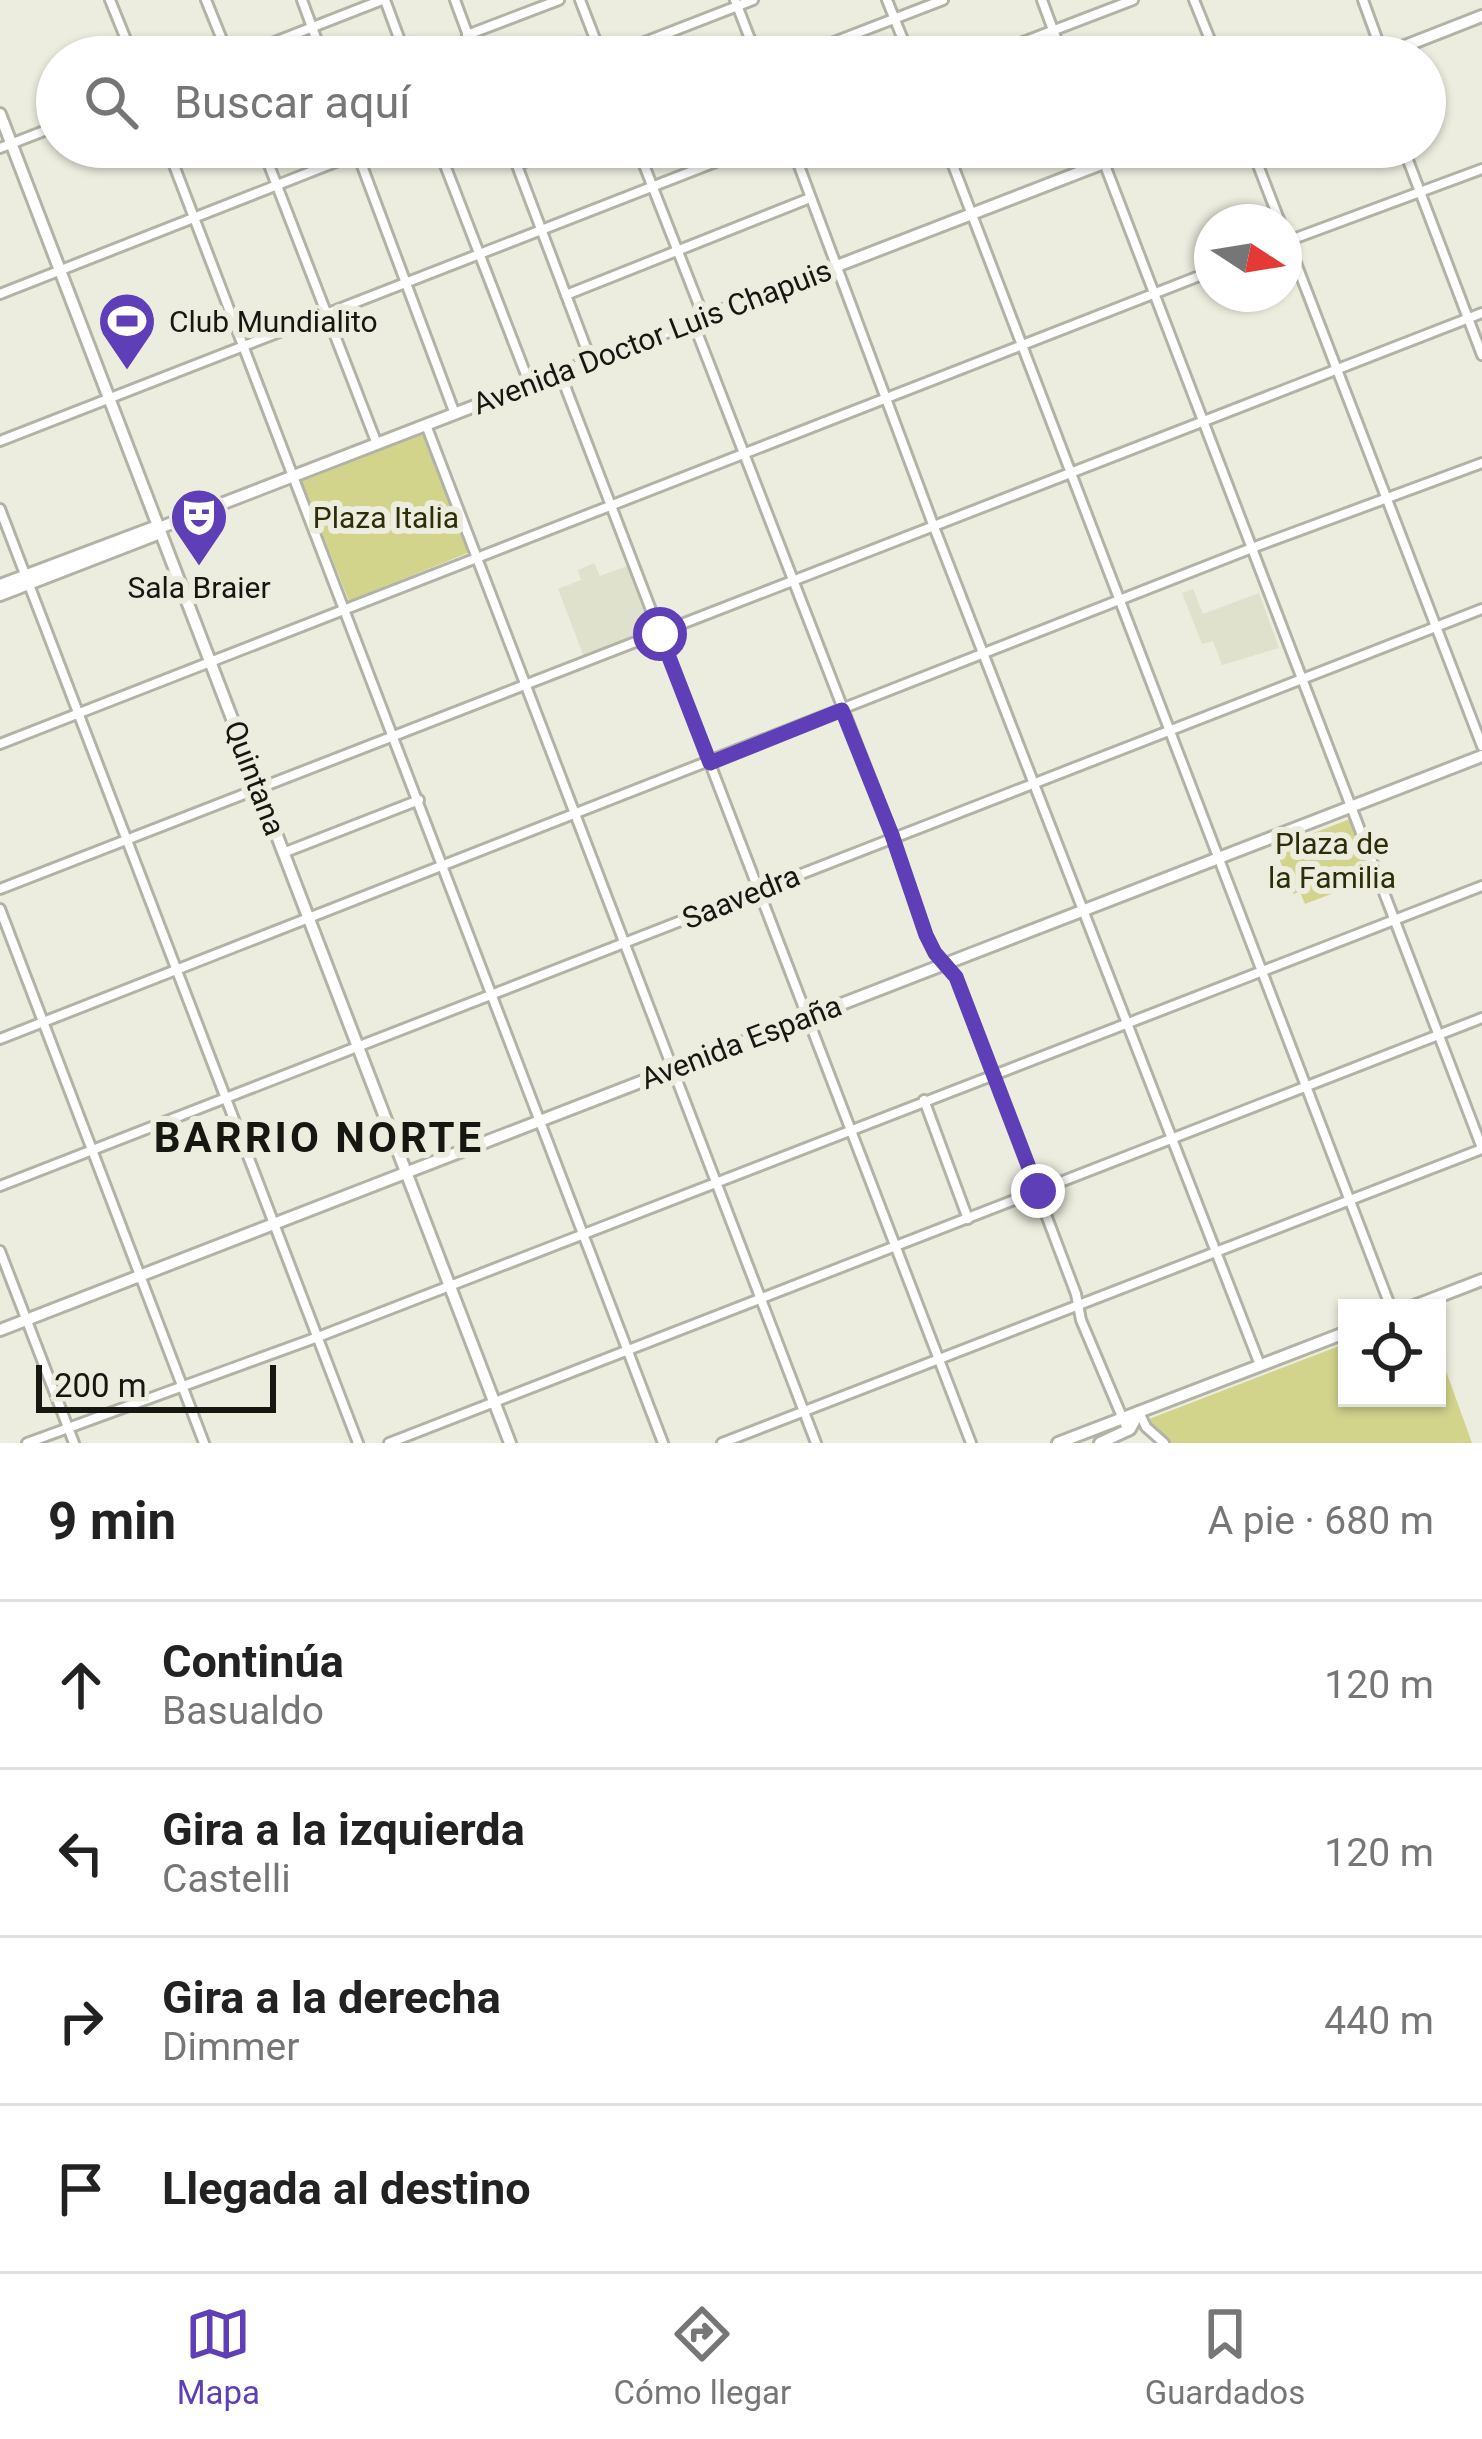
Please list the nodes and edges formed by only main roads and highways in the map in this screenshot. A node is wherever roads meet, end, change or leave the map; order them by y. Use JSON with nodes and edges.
{"nodes":[{"id":1,"x":1482,"y":16,"type":"edge"},
{"id":2,"x":1431,"y":36,"type":"edge"},
{"id":3,"x":0,"y":114,"type":"edge"},
{"id":4,"x":6,"y":146,"type":"edge"},
{"id":5,"x":1091,"y":168,"type":"edge"},
{"id":6,"x":159,"y":528,"type":"junction"},
{"id":7,"x":28,"y":579,"type":"junction"},
{"id":8,"x":0,"y":585,"type":"edge"},
{"id":9,"x":0,"y":595,"type":"edge"},
{"id":10,"x":1482,"y":756,"type":"edge"},
{"id":11,"x":406,"y":1172,"type":"junction"},
{"id":12,"x":1482,"y":1280,"type":"edge"},
{"id":13,"x":1432,"y":1299,"type":"edge"},
{"id":14,"x":0,"y":1330,"type":"edge"},
{"id":15,"x":1338,"y":1335,"type":"edge"},
{"id":16,"x":1139,"y":1412,"type":"junction"},
{"id":17,"x":510,"y":1443,"type":"edge"},
{"id":18,"x":1058,"y":1443,"type":"edge"},
{"id":19,"x":1100,"y":1443,"type":"edge"}],
"edges":[{"from":1,"to":2,"type":"main road"},
{"from":3,"to":4,"type":"main road","name":"Quintana"},
{"from":4,"to":6,"type":"main road","name":"Quintana"},
{"from":5,"to":6,"type":"main road","name":"Avenida Doctor Luis Chapuis"},
{"from":6,"to":7,"type":"main road","name":"Avenida Doctor Luis Chapuis"},
{"from":6,"to":11,"type":"main road","name":"Quintana"},
{"from":7,"to":8,"type":"main road"},
{"from":7,"to":9,"type":"main road"},
{"from":10,"to":11,"type":"main road","name":"Avenida España"},
{"from":11,"to":14,"type":"main road","name":"Avenida España"},
{"from":11,"to":17,"type":"main road","name":"Quintana"},
{"from":12,"to":13,"type":"main road"},
{"from":15,"to":16,"type":"main road"},
{"from":16,"to":18,"type":"main road"},
{"from":16,"to":19,"type":"main road"}]}
